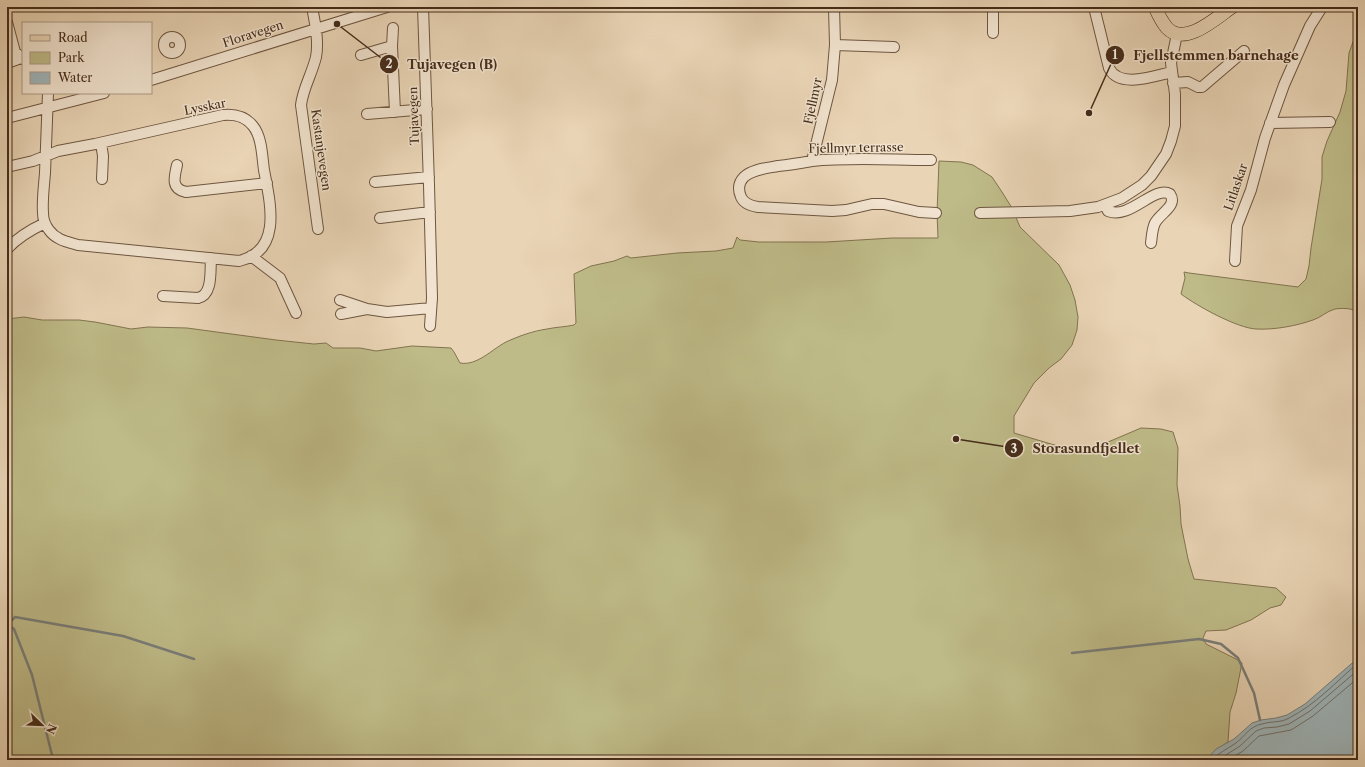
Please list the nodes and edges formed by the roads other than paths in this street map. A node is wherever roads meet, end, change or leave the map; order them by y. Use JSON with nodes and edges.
{"nodes":[{"id":1,"x":312,"y":7,"type":"edge"},
{"id":2,"x":387,"y":7,"type":"edge"},
{"id":3,"x":423,"y":7,"type":"edge"},
{"id":4,"x":834,"y":7,"type":"edge"},
{"id":5,"x":993,"y":7,"type":"edge"},
{"id":6,"x":1094,"y":7,"type":"edge"},
{"id":7,"x":1154,"y":7,"type":"edge"},
{"id":8,"x":1232,"y":7,"type":"edge"},
{"id":9,"x":1322,"y":7,"type":"edge"},
{"id":10,"x":7,"y":22,"type":"edge"},
{"id":11,"x":316,"y":28,"type":"junction"},
{"id":12,"x":393,"y":28,"type":"dead end"},
{"id":13,"x":993,"y":33,"type":"dead end"},
{"id":14,"x":1177,"y":34,"type":"junction"},
{"id":15,"x":835,"y":44,"type":"junction"},
{"id":16,"x":392,"y":46,"type":"junction"},
{"id":17,"x":894,"y":47,"type":"dead end"},
{"id":18,"x":1244,"y":51,"type":"dead end"},
{"id":19,"x":361,"y":55,"type":"dead end"},
{"id":20,"x":22,"y":58,"type":"edge"},
{"id":21,"x":7,"y":63,"type":"edge"},
{"id":22,"x":1172,"y":72,"type":"junction"},
{"id":23,"x":152,"y":80,"type":"edge"},
{"id":24,"x":1173,"y":83,"type":"junction"},
{"id":25,"x":48,"y":94,"type":"edge"},
{"id":26,"x":100,"y":94,"type":"edge"},
{"id":27,"x":47,"y":108,"type":"junction"},
{"id":28,"x":427,"y":108,"type":"junction"},
{"id":29,"x":395,"y":112,"type":"junction"},
{"id":30,"x":367,"y":114,"type":"dead end"},
{"id":31,"x":7,"y":118,"type":"edge"},
{"id":32,"x":1330,"y":122,"type":"dead end"},
{"id":33,"x":1270,"y":123,"type":"junction"},
{"id":34,"x":101,"y":143,"type":"junction"},
{"id":35,"x":45,"y":156,"type":"junction"},
{"id":36,"x":931,"y":160,"type":"dead end"},
{"id":37,"x":812,"y":161,"type":"junction"},
{"id":38,"x":176,"y":165,"type":"dead end"},
{"id":39,"x":7,"y":167,"type":"edge"},
{"id":40,"x":429,"y":177,"type":"junction"},
{"id":41,"x":102,"y":179,"type":"dead end"},
{"id":42,"x":375,"y":182,"type":"dead end"},
{"id":43,"x":267,"y":183,"type":"junction"},
{"id":44,"x":1105,"y":204,"type":"junction"},
{"id":45,"x":430,"y":212,"type":"junction"},
{"id":46,"x":980,"y":213,"type":"dead end"},
{"id":47,"x":936,"y":214,"type":"dead end"},
{"id":48,"x":380,"y":218,"type":"dead end"},
{"id":49,"x":45,"y":224,"type":"junction"},
{"id":50,"x":318,"y":229,"type":"dead end"},
{"id":51,"x":1151,"y":243,"type":"dead end"},
{"id":52,"x":7,"y":249,"type":"edge"},
{"id":53,"x":251,"y":256,"type":"junction"},
{"id":54,"x":211,"y":258,"type":"junction"},
{"id":55,"x":1235,"y":261,"type":"dead end"},
{"id":56,"x":164,"y":296,"type":"dead end"},
{"id":57,"x":340,"y":300,"type":"dead end"},
{"id":58,"x":431,"y":308,"type":"junction"},
{"id":59,"x":367,"y":309,"type":"junction"},
{"id":60,"x":296,"y":313,"type":"dead end"},
{"id":61,"x":342,"y":314,"type":"dead end"},
{"id":62,"x":430,"y":326,"type":"dead end"}],
"edges":[{"from":1,"to":11,"type":"street","name":"Kastanjevegen"},
{"from":2,"to":11,"type":"street","name":"Floravegen"},
{"from":3,"to":28,"type":"street","name":"Tujavegen"},
{"from":4,"to":15,"type":"street","name":"Fjellmyr"},
{"from":5,"to":13,"type":"street"},
{"from":6,"to":22,"type":"street"},
{"from":7,"to":14,"type":"main road"},
{"from":8,"to":14,"type":"main road"},
{"from":9,"to":33,"type":"street","name":"Litlaskar"},
{"from":10,"to":20,"type":"street"},
{"from":11,"to":23,"type":"street","name":"Floravegen"},
{"from":11,"to":50,"type":"street","name":"Kastanjevegen"},
{"from":12,"to":16,"type":"street"},
{"from":14,"to":22,"type":"street"},
{"from":15,"to":17,"type":"street"},
{"from":15,"to":37,"type":"street","name":"Fjellmyr"},
{"from":16,"to":19,"type":"street"},
{"from":16,"to":29,"type":"street"},
{"from":18,"to":24,"type":"street"},
{"from":20,"to":21,"type":"street"},
{"from":22,"to":24,"type":"street"},
{"from":24,"to":44,"type":"street"},
{"from":25,"to":27,"type":"street"},
{"from":26,"to":27,"type":"street"},
{"from":27,"to":31,"type":"street"},
{"from":27,"to":35,"type":"street"},
{"from":28,"to":29,"type":"street"},
{"from":28,"to":40,"type":"street","name":"Tujavegen"},
{"from":29,"to":30,"type":"street"},
{"from":32,"to":33,"type":"street"},
{"from":33,"to":55,"type":"street","name":"Litlaskar"},
{"from":34,"to":35,"type":"street","name":"Lysskar"},
{"from":34,"to":41,"type":"street"},
{"from":34,"to":43,"type":"street","name":"Lysskar"},
{"from":35,"to":39,"type":"street","name":"Lysskar"},
{"from":35,"to":49,"type":"street"},
{"from":36,"to":37,"type":"street","name":"Fjellmyr terrasse"},
{"from":37,"to":47,"type":"street","name":"Fjellmyr terrasse"},
{"from":38,"to":43,"type":"street"},
{"from":40,"to":42,"type":"street"},
{"from":40,"to":45,"type":"street","name":"Tujavegen"},
{"from":43,"to":53,"type":"street","name":"Lysskar"},
{"from":44,"to":46,"type":"street"},
{"from":44,"to":51,"type":"street"},
{"from":45,"to":48,"type":"street"},
{"from":45,"to":58,"type":"street","name":"Tujavegen"},
{"from":49,"to":52,"type":"street"},
{"from":49,"to":54,"type":"street"},
{"from":53,"to":54,"type":"street"},
{"from":53,"to":60,"type":"street"},
{"from":54,"to":56,"type":"street"},
{"from":57,"to":59,"type":"street"},
{"from":58,"to":59,"type":"street"},
{"from":58,"to":62,"type":"street","name":"Tujavegen"},
{"from":59,"to":61,"type":"street"}]}
